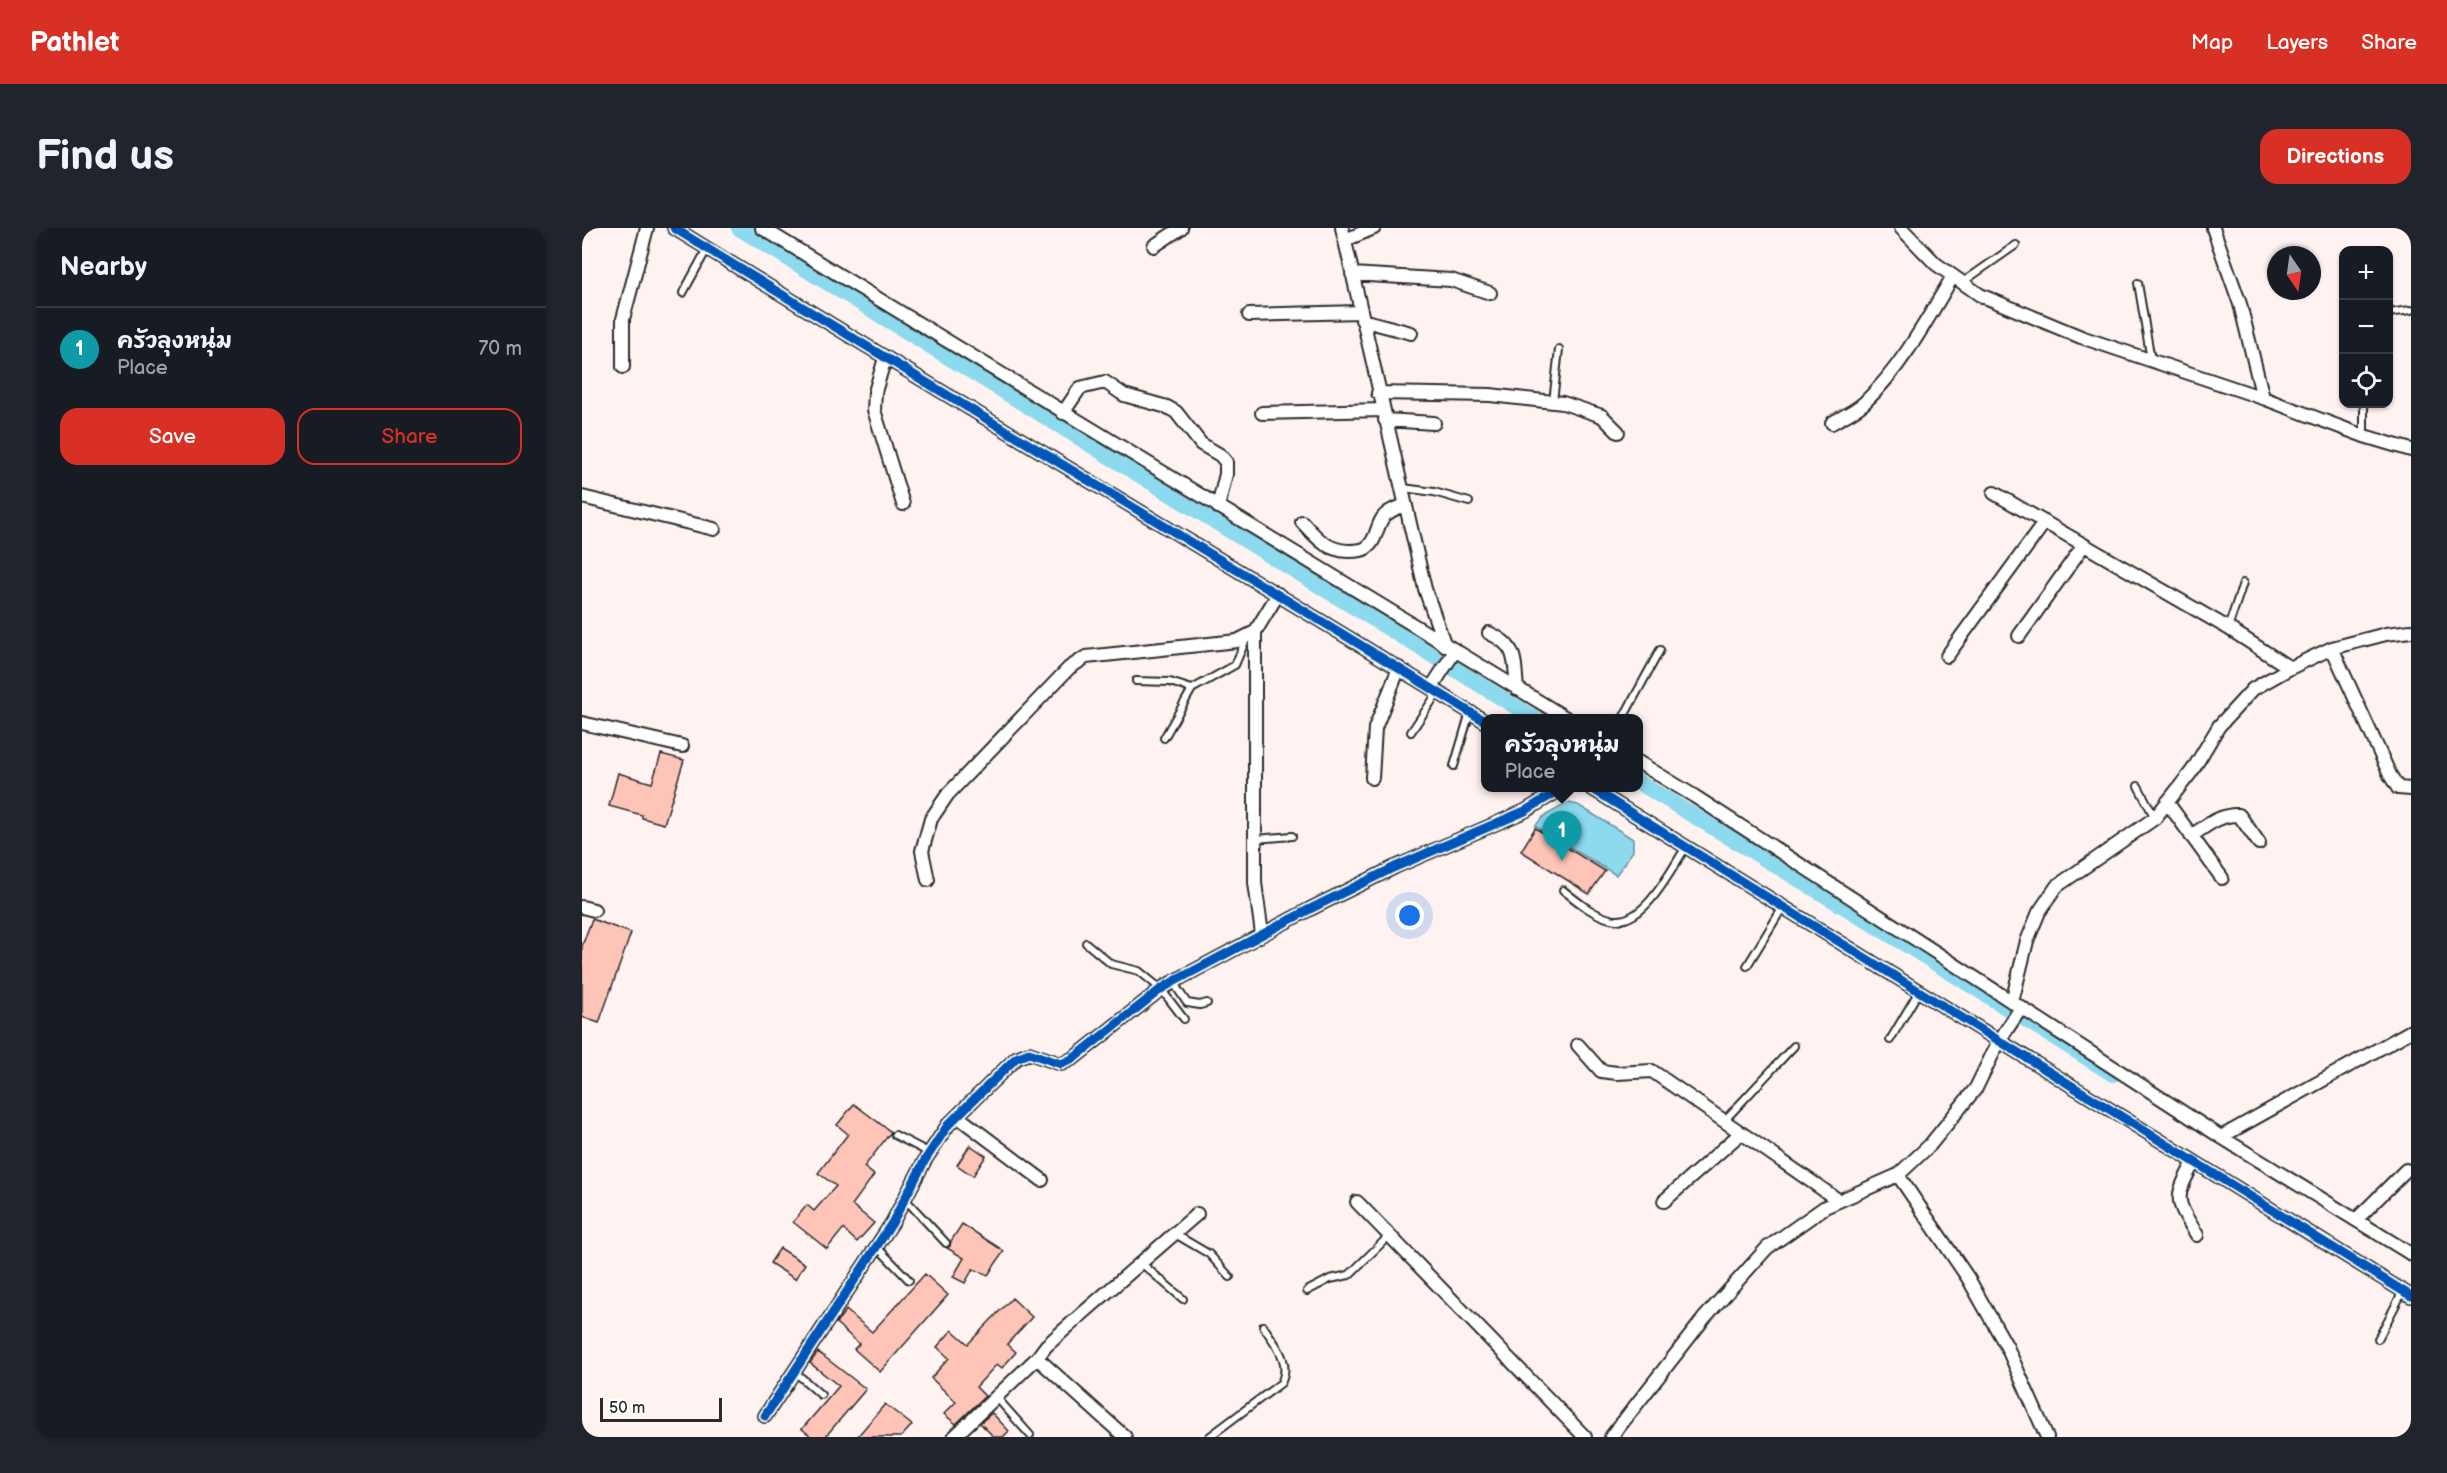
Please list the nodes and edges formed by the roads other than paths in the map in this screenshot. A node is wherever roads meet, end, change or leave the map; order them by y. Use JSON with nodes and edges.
{"nodes":[{"id":1,"x":646,"y":228,"type":"edge"},
{"id":2,"x":674,"y":228,"type":"edge"},
{"id":3,"x":762,"y":228,"type":"edge"},
{"id":4,"x":1181,"y":228,"type":"edge"},
{"id":5,"x":1374,"y":228,"type":"edge"},
{"id":6,"x":1901,"y":228,"type":"edge"},
{"id":7,"x":2213,"y":228,"type":"edge"},
{"id":8,"x":1343,"y":234,"type":"edge"},
{"id":9,"x":2016,"y":245,"type":"dead end"},
{"id":10,"x":1154,"y":246,"type":"dead end"},
{"id":11,"x":708,"y":249,"type":"junction"},
{"id":12,"x":1352,"y":274,"type":"junction"},
{"id":13,"x":1958,"y":279,"type":"junction"},
{"id":14,"x":2138,"y":283,"type":"dead end"},
{"id":15,"x":683,"y":293,"type":"dead end"},
{"id":16,"x":1490,"y":293,"type":"dead end"},
{"id":17,"x":2411,"y":310,"type":"edge"},
{"id":18,"x":2393,"y":312,"type":"edge"},
{"id":19,"x":1249,"y":315,"type":"dead end"},
{"id":20,"x":1361,"y":316,"type":"junction"},
{"id":21,"x":1411,"y":333,"type":"dead end"},
{"id":22,"x":1559,"y":349,"type":"dead end"},
{"id":23,"x":885,"y":358,"type":"junction"},
{"id":24,"x":2151,"y":361,"type":"junction"},
{"id":25,"x":623,"y":367,"type":"dead end"},
{"id":26,"x":1378,"y":393,"type":"junction"},
{"id":27,"x":2263,"y":398,"type":"junction"},
{"id":28,"x":1553,"y":402,"type":"junction"},
{"id":29,"x":2364,"y":408,"type":"edge"},
{"id":30,"x":1063,"y":413,"type":"junction"},
{"id":31,"x":1262,"y":413,"type":"dead end"},
{"id":32,"x":1383,"y":415,"type":"junction"},
{"id":33,"x":1434,"y":423,"type":"dead end"},
{"id":34,"x":1832,"y":423,"type":"dead end"},
{"id":35,"x":1618,"y":432,"type":"dead end"},
{"id":36,"x":2364,"y":436,"type":"junction"},
{"id":37,"x":2411,"y":450,"type":"edge"},
{"id":38,"x":1402,"y":488,"type":"junction"},
{"id":39,"x":1994,"y":493,"type":"dead end"},
{"id":40,"x":582,"y":497,"type":"edge"},
{"id":41,"x":1469,"y":502,"type":"dead end"},
{"id":42,"x":903,"y":504,"type":"dead end"},
{"id":43,"x":1406,"y":505,"type":"junction"},
{"id":44,"x":1218,"y":507,"type":"junction"},
{"id":45,"x":1302,"y":522,"type":"dead end"},
{"id":46,"x":2044,"y":523,"type":"junction"},
{"id":47,"x":714,"y":529,"type":"dead end"},
{"id":48,"x":2083,"y":546,"type":"junction"},
{"id":49,"x":2242,"y":582,"type":"dead end"},
{"id":50,"x":1278,"y":594,"type":"junction"},
{"id":51,"x":2228,"y":628,"type":"junction"},
{"id":52,"x":2411,"y":631,"type":"edge"},
{"id":53,"x":1489,"y":633,"type":"dead end"},
{"id":54,"x":1251,"y":634,"type":"junction"},
{"id":55,"x":2019,"y":636,"type":"dead end"},
{"id":56,"x":2332,"y":648,"type":"junction"},
{"id":57,"x":1660,"y":650,"type":"dead end"},
{"id":58,"x":1449,"y":652,"type":"junction"},
{"id":59,"x":1947,"y":656,"type":"dead end"},
{"id":60,"x":1399,"y":668,"type":"junction"},
{"id":61,"x":2290,"y":668,"type":"junction"},
{"id":62,"x":1137,"y":681,"type":"dead end"},
{"id":63,"x":1436,"y":686,"type":"junction"},
{"id":64,"x":1192,"y":689,"type":"junction"},
{"id":65,"x":1517,"y":689,"type":"junction"},
{"id":66,"x":1470,"y":712,"type":"junction"},
{"id":67,"x":1559,"y":714,"type":"edge"},
{"id":68,"x":1625,"y":714,"type":"edge"},
{"id":69,"x":1481,"y":719,"type":"edge"},
{"id":70,"x":582,"y":723,"type":"edge"},
{"id":71,"x":1411,"y":732,"type":"dead end"},
{"id":72,"x":1164,"y":738,"type":"dead end"},
{"id":73,"x":682,"y":746,"type":"dead end"},
{"id":74,"x":1643,"y":765,"type":"edge"},
{"id":75,"x":1454,"y":766,"type":"dead end"},
{"id":76,"x":1372,"y":778,"type":"dead end"},
{"id":77,"x":2138,"y":786,"type":"dead end"},
{"id":78,"x":2411,"y":789,"type":"edge"},
{"id":79,"x":1556,"y":792,"type":"edge"},
{"id":80,"x":1598,"y":792,"type":"edge"},
{"id":81,"x":2167,"y":802,"type":"junction"},
{"id":82,"x":2155,"y":818,"type":"junction"},
{"id":83,"x":1292,"y":836,"type":"dead end"},
{"id":84,"x":2192,"y":836,"type":"junction"},
{"id":85,"x":1256,"y":838,"type":"junction"},
{"id":86,"x":2259,"y":843,"type":"dead end"},
{"id":87,"x":1686,"y":846,"type":"junction"},
{"id":88,"x":2222,"y":878,"type":"dead end"},
{"id":89,"x":928,"y":880,"type":"dead end"},
{"id":90,"x":1563,"y":890,"type":"dead end"},
{"id":91,"x":1783,"y":906,"type":"junction"},
{"id":92,"x":1262,"y":934,"type":"junction"},
{"id":93,"x":1086,"y":943,"type":"dead end"},
{"id":94,"x":1747,"y":966,"type":"dead end"},
{"id":95,"x":1173,"y":982,"type":"junction"},
{"id":96,"x":1161,"y":989,"type":"junction"},
{"id":97,"x":1919,"y":991,"type":"junction"},
{"id":98,"x":1207,"y":1003,"type":"dead end"},
{"id":99,"x":2017,"y":1007,"type":"junction"},
{"id":100,"x":1184,"y":1019,"type":"dead end"},
{"id":101,"x":2411,"y":1031,"type":"edge"},
{"id":102,"x":2001,"y":1038,"type":"junction"},
{"id":103,"x":1890,"y":1040,"type":"dead end"},
{"id":104,"x":1578,"y":1045,"type":"dead end"},
{"id":105,"x":1794,"y":1046,"type":"dead end"},
{"id":106,"x":957,"y":1116,"type":"junction"},
{"id":107,"x":1724,"y":1121,"type":"junction"},
{"id":108,"x":1741,"y":1133,"type":"junction"},
{"id":109,"x":895,"y":1135,"type":"dead end"},
{"id":110,"x":2221,"y":1137,"type":"junction"},
{"id":111,"x":930,"y":1153,"type":"junction"},
{"id":112,"x":2194,"y":1162,"type":"junction"},
{"id":113,"x":2406,"y":1170,"type":"dead end"},
{"id":114,"x":1898,"y":1175,"type":"junction"},
{"id":115,"x":1042,"y":1180,"type":"dead end"},
{"id":116,"x":905,"y":1199,"type":"junction"},
{"id":117,"x":1838,"y":1200,"type":"junction"},
{"id":118,"x":1664,"y":1201,"type":"dead end"},
{"id":119,"x":1357,"y":1202,"type":"dead end"},
{"id":120,"x":1197,"y":1214,"type":"dead end"},
{"id":121,"x":2356,"y":1220,"type":"junction"},
{"id":122,"x":1175,"y":1234,"type":"junction"},
{"id":123,"x":2197,"y":1235,"type":"dead end"},
{"id":124,"x":1389,"y":1236,"type":"junction"},
{"id":125,"x":946,"y":1243,"type":"dead end"},
{"id":126,"x":876,"y":1246,"type":"junction"},
{"id":127,"x":2411,"y":1254,"type":"edge"},
{"id":128,"x":1141,"y":1263,"type":"junction"},
{"id":129,"x":1230,"y":1277,"type":"dead end"},
{"id":130,"x":909,"y":1280,"type":"dead end"},
{"id":131,"x":1307,"y":1291,"type":"dead end"},
{"id":132,"x":2407,"y":1294,"type":"edge"},
{"id":133,"x":1183,"y":1299,"type":"dead end"},
{"id":134,"x":1263,"y":1326,"type":"dead end"},
{"id":135,"x":2378,"y":1339,"type":"dead end"},
{"id":136,"x":1037,"y":1358,"type":"junction"},
{"id":137,"x":795,"y":1372,"type":"junction"},
{"id":138,"x":821,"y":1395,"type":"dead end"},
{"id":139,"x":997,"y":1398,"type":"junction"},
{"id":140,"x":765,"y":1416,"type":"dead end"},
{"id":141,"x":1030,"y":1435,"type":"dead end"},
{"id":142,"x":954,"y":1437,"type":"edge"},
{"id":143,"x":1125,"y":1437,"type":"edge"},
{"id":144,"x":1209,"y":1437,"type":"edge"},
{"id":145,"x":1585,"y":1437,"type":"edge"},
{"id":146,"x":1611,"y":1437,"type":"edge"},
{"id":147,"x":2047,"y":1437,"type":"edge"}],
"edges":[{"from":1,"to":25,"type":"street"},
{"from":2,"to":11,"type":"street"},
{"from":3,"to":30,"type":"street"},
{"from":4,"to":10,"type":"street"},
{"from":5,"to":8,"type":"street"},
{"from":6,"to":13,"type":"street"},
{"from":7,"to":27,"type":"street"},
{"from":8,"to":12,"type":"street"},
{"from":9,"to":13,"type":"lane"},
{"from":11,"to":15,"type":"lane"},
{"from":11,"to":23,"type":"street"},
{"from":12,"to":16,"type":"street"},
{"from":12,"to":20,"type":"street"},
{"from":13,"to":24,"type":"street"},
{"from":13,"to":34,"type":"street"},
{"from":14,"to":24,"type":"lane"},
{"from":17,"to":18,"type":"lane"},
{"from":19,"to":20,"type":"street"},
{"from":20,"to":21,"type":"street"},
{"from":20,"to":26,"type":"street"},
{"from":22,"to":28,"type":"lane"},
{"from":23,"to":42,"type":"street"},
{"from":23,"to":50,"type":"street"},
{"from":24,"to":27,"type":"street"},
{"from":26,"to":28,"type":"street"},
{"from":26,"to":32,"type":"street"},
{"from":27,"to":36,"type":"street"},
{"from":28,"to":35,"type":"street"},
{"from":29,"to":36,"type":"lane"},
{"from":30,"to":44,"type":"street"},
{"from":30,"to":44,"type":"street"},
{"from":31,"to":32,"type":"street"},
{"from":32,"to":33,"type":"street"},
{"from":32,"to":38,"type":"street"},
{"from":36,"to":37,"type":"street"},
{"from":38,"to":41,"type":"lane"},
{"from":38,"to":43,"type":"street"},
{"from":39,"to":46,"type":"street"},
{"from":40,"to":47,"type":"street"},
{"from":43,"to":45,"type":"street"},
{"from":43,"to":58,"type":"street"},
{"from":44,"to":58,"type":"street"},
{"from":46,"to":48,"type":"street"},
{"from":46,"to":59,"type":"street"},
{"from":48,"to":51,"type":"street"},
{"from":48,"to":55,"type":"street"},
{"from":49,"to":51,"type":"lane"},
{"from":50,"to":54,"type":"street"},
{"from":50,"to":60,"type":"street"},
{"from":51,"to":61,"type":"street"},
{"from":52,"to":56,"type":"street"},
{"from":53,"to":65,"type":"street"},
{"from":54,"to":64,"type":"lane"},
{"from":54,"to":85,"type":"street"},
{"from":54,"to":89,"type":"street"},
{"from":56,"to":61,"type":"street"},
{"from":56,"to":78,"type":"street"},
{"from":57,"to":68,"type":"lane"},
{"from":58,"to":63,"type":"street"},
{"from":58,"to":65,"type":"street"},
{"from":60,"to":63,"type":"street"},
{"from":60,"to":76,"type":"street"},
{"from":61,"to":81,"type":"street"},
{"from":62,"to":64,"type":"lane"},
{"from":63,"to":66,"type":"street"},
{"from":63,"to":71,"type":"lane"},
{"from":64,"to":72,"type":"lane"},
{"from":65,"to":67,"type":"street"},
{"from":66,"to":69,"type":"street"},
{"from":66,"to":75,"type":"lane"},
{"from":70,"to":73,"type":"street"},
{"from":74,"to":99,"type":"street"},
{"from":77,"to":82,"type":"lane"},
{"from":79,"to":92,"type":"street"},
{"from":80,"to":87,"type":"street"},
{"from":81,"to":82,"type":"street"},
{"from":81,"to":84,"type":"street"},
{"from":82,"to":99,"type":"street"},
{"from":83,"to":85,"type":"lane"},
{"from":84,"to":86,"type":"street"},
{"from":84,"to":88,"type":"street"},
{"from":85,"to":92,"type":"street"},
{"from":87,"to":90,"type":"lane"},
{"from":87,"to":91,"type":"street"},
{"from":91,"to":94,"type":"lane"},
{"from":91,"to":97,"type":"street"},
{"from":92,"to":95,"type":"street"},
{"from":93,"to":96,"type":"lane"},
{"from":95,"to":96,"type":"street"},
{"from":95,"to":98,"type":"lane"},
{"from":96,"to":100,"type":"lane"},
{"from":96,"to":106,"type":"street"},
{"from":97,"to":102,"type":"street"},
{"from":97,"to":103,"type":"lane"},
{"from":99,"to":102,"type":"street"},
{"from":99,"to":110,"type":"street"},
{"from":101,"to":110,"type":"street"},
{"from":102,"to":112,"type":"street"},
{"from":102,"to":114,"type":"street"},
{"from":104,"to":107,"type":"street"},
{"from":105,"to":107,"type":"lane"},
{"from":106,"to":111,"type":"street"},
{"from":106,"to":115,"type":"street"},
{"from":107,"to":108,"type":"street"},
{"from":108,"to":117,"type":"street"},
{"from":108,"to":118,"type":"street"},
{"from":109,"to":111,"type":"lane"},
{"from":110,"to":121,"type":"street"},
{"from":111,"to":116,"type":"street"},
{"from":112,"to":123,"type":"street"},
{"from":112,"to":132,"type":"street"},
{"from":113,"to":121,"type":"street"},
{"from":114,"to":117,"type":"street"},
{"from":114,"to":147,"type":"street"},
{"from":116,"to":125,"type":"lane"},
{"from":116,"to":126,"type":"street"},
{"from":117,"to":146,"type":"street"},
{"from":119,"to":124,"type":"street"},
{"from":120,"to":122,"type":"street"},
{"from":121,"to":127,"type":"street"},
{"from":122,"to":128,"type":"street"},
{"from":122,"to":129,"type":"lane"},
{"from":124,"to":131,"type":"lane"},
{"from":124,"to":145,"type":"street"},
{"from":126,"to":130,"type":"lane"},
{"from":126,"to":137,"type":"street"},
{"from":128,"to":133,"type":"lane"},
{"from":128,"to":136,"type":"street"},
{"from":132,"to":135,"type":"lane"},
{"from":134,"to":144,"type":"lane"},
{"from":136,"to":139,"type":"street"},
{"from":136,"to":143,"type":"street"},
{"from":137,"to":138,"type":"lane"},
{"from":137,"to":140,"type":"street"},
{"from":139,"to":141,"type":"lane"},
{"from":139,"to":142,"type":"street"}]}
